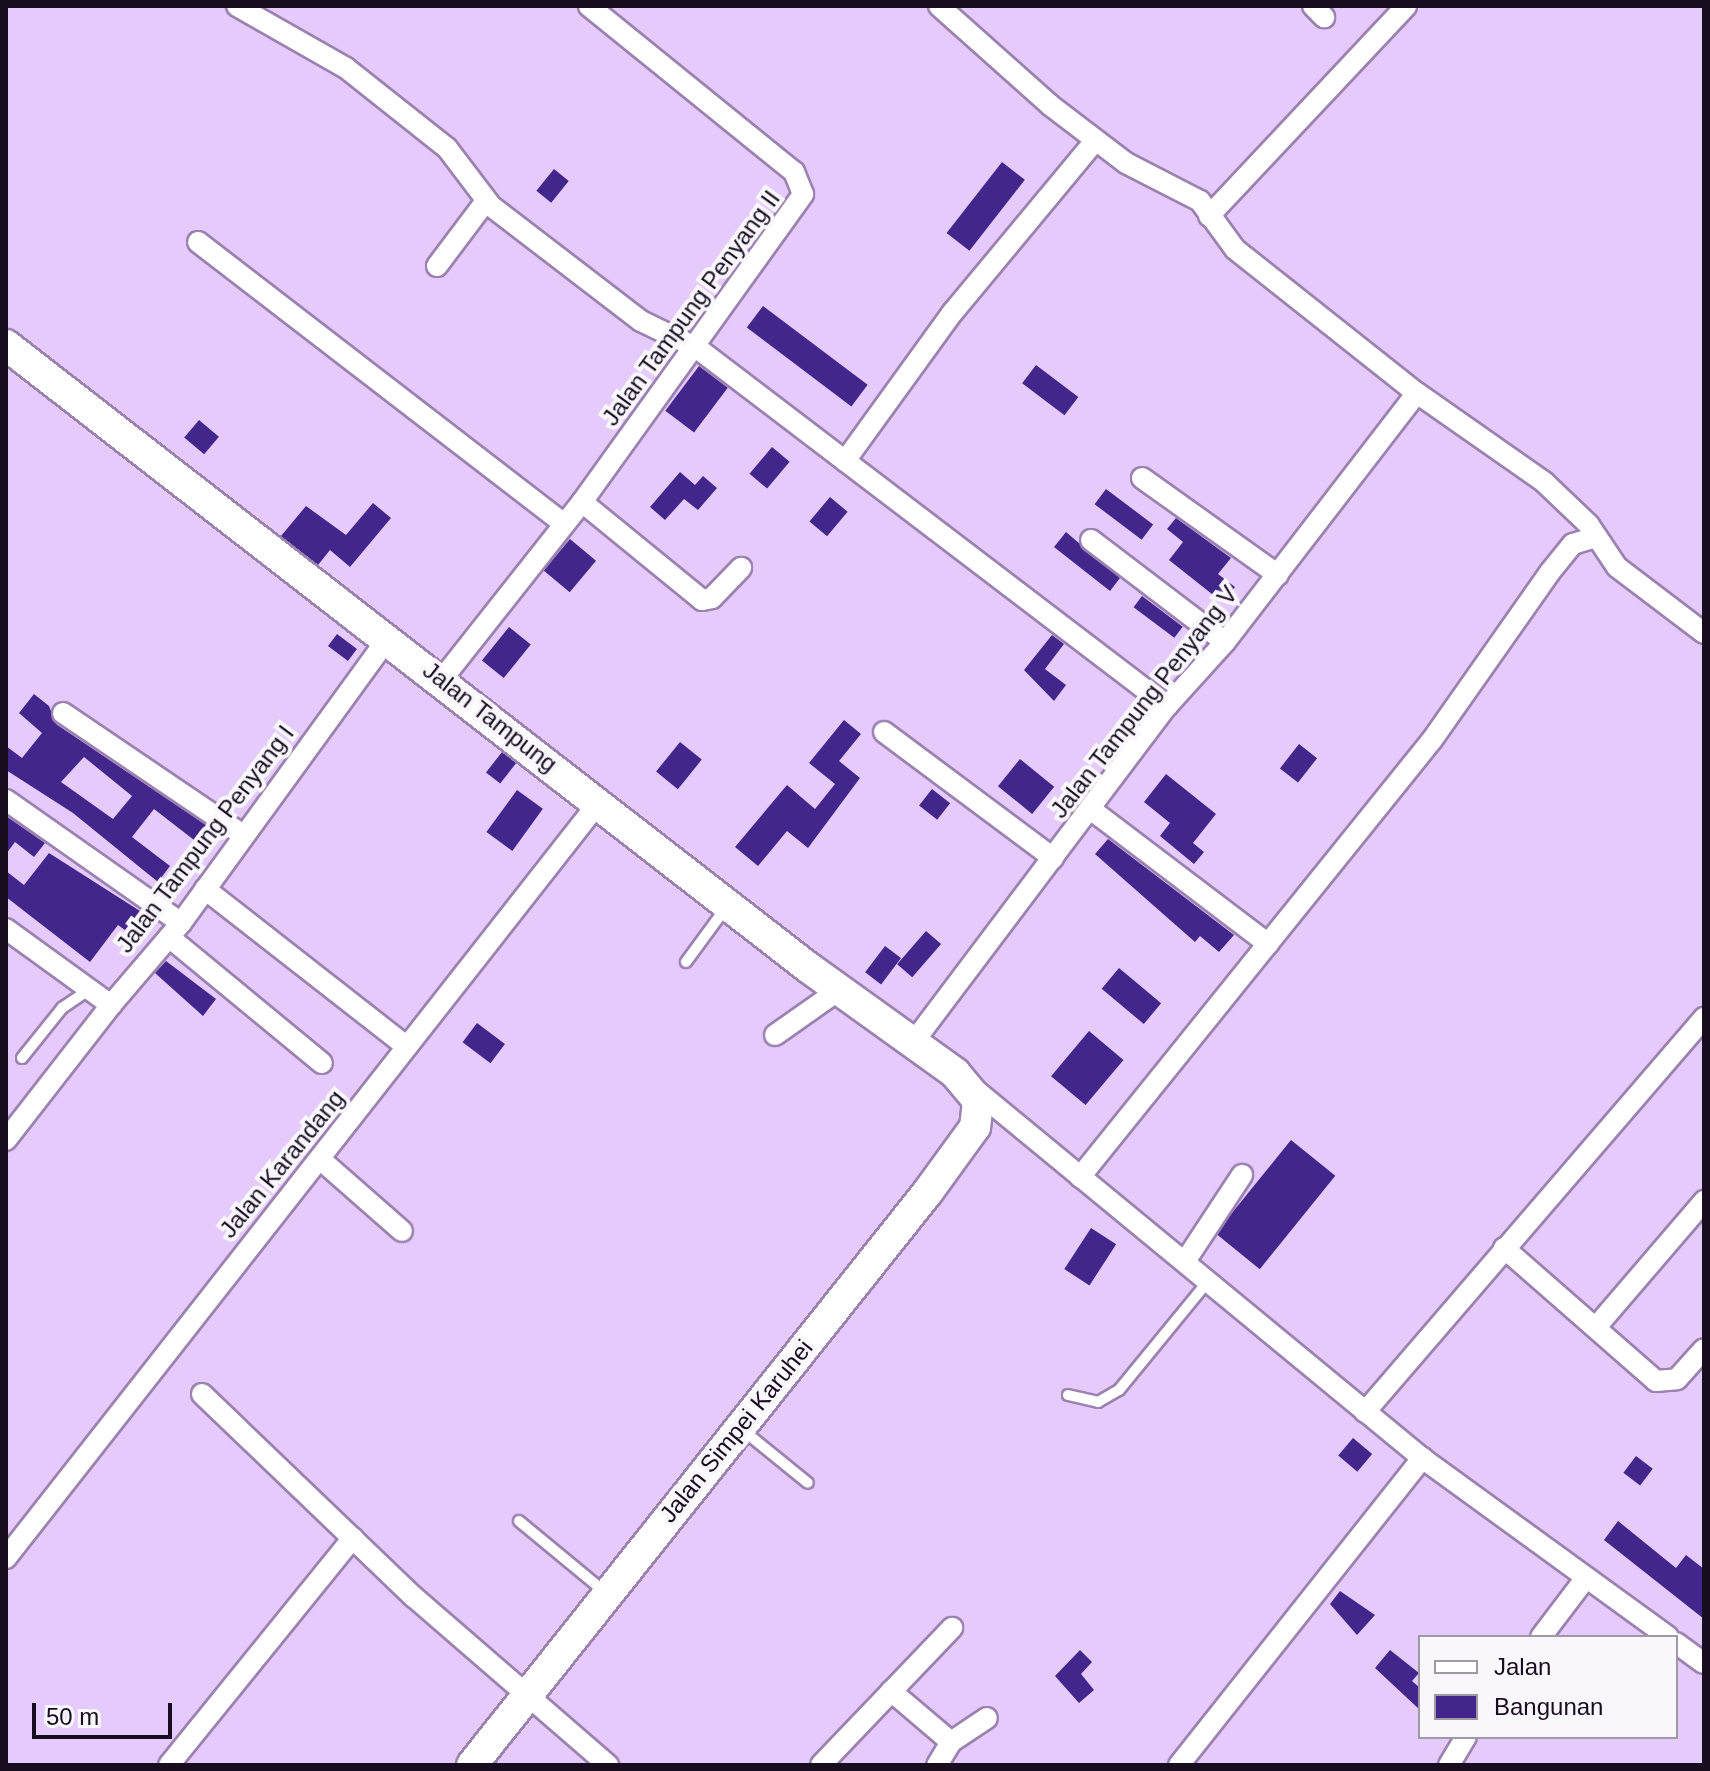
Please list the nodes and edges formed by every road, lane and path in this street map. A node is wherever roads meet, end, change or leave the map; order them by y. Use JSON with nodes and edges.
{"nodes":[{"id":1,"x":237,"y":6,"type":"edge"},
{"id":2,"x":589,"y":6,"type":"edge"},
{"id":3,"x":939,"y":6,"type":"edge"},
{"id":4,"x":1406,"y":6,"type":"edge"},
{"id":5,"x":1095,"y":141,"type":"junction"},
{"id":6,"x":486,"y":201,"type":"junction"},
{"id":7,"x":1209,"y":216,"type":"junction"},
{"id":8,"x":198,"y":242,"type":"dead end"},
{"id":9,"x":437,"y":266,"type":"dead end"},
{"id":10,"x":6,"y":345,"type":"edge"},
{"id":11,"x":697,"y":348,"type":"junction"},
{"id":12,"x":1417,"y":393,"type":"junction"},
{"id":13,"x":845,"y":461,"type":"junction"},
{"id":14,"x":1142,"y":478,"type":"dead end"},
{"id":15,"x":582,"y":502,"type":"junction"},
{"id":16,"x":564,"y":524,"type":"junction"},
{"id":17,"x":1596,"y":537,"type":"junction"},
{"id":18,"x":1091,"y":540,"type":"dead end"},
{"id":19,"x":741,"y":568,"type":"dead end"},
{"id":20,"x":1278,"y":575,"type":"junction"},
{"id":21,"x":1704,"y":633,"type":"edge"},
{"id":22,"x":388,"y":638,"type":"junction"},
{"id":23,"x":1225,"y":642,"type":"junction"},
{"id":24,"x":443,"y":678,"type":"junction"},
{"id":25,"x":1167,"y":706,"type":"junction"},
{"id":26,"x":63,"y":713,"type":"dead end"},
{"id":27,"x":884,"y":732,"type":"dead end"},
{"id":28,"x":6,"y":800,"type":"edge"},
{"id":29,"x":599,"y":802,"type":"junction"},
{"id":30,"x":1093,"y":811,"type":"junction"},
{"id":31,"x":243,"y":835,"type":"junction"},
{"id":32,"x":1053,"y":858,"type":"junction"},
{"id":33,"x":205,"y":889,"type":"junction"},
{"id":34,"x":729,"y":904,"type":"junction"},
{"id":35,"x":6,"y":929,"type":"edge"},
{"id":36,"x":175,"y":930,"type":"junction"},
{"id":37,"x":1268,"y":944,"type":"junction"},
{"id":38,"x":686,"y":962,"type":"dead end"},
{"id":39,"x":89,"y":990,"type":"junction"},
{"id":40,"x":839,"y":990,"type":"junction"},
{"id":41,"x":111,"y":1005,"type":"junction"},
{"id":42,"x":1704,"y":1018,"type":"edge"},
{"id":43,"x":775,"y":1035,"type":"dead end"},
{"id":44,"x":912,"y":1044,"type":"junction"},
{"id":45,"x":407,"y":1047,"type":"junction"},
{"id":46,"x":22,"y":1058,"type":"dead end"},
{"id":47,"x":322,"y":1063,"type":"dead end"},
{"id":48,"x":973,"y":1088,"type":"junction"},
{"id":49,"x":6,"y":1140,"type":"edge"},
{"id":50,"x":320,"y":1159,"type":"junction"},
{"id":51,"x":1242,"y":1175,"type":"dead end"},
{"id":52,"x":1080,"y":1177,"type":"junction"},
{"id":53,"x":1704,"y":1201,"type":"edge"},
{"id":54,"x":402,"y":1231,"type":"dead end"},
{"id":55,"x":1504,"y":1248,"type":"junction"},
{"id":56,"x":1186,"y":1260,"type":"junction"},
{"id":57,"x":1209,"y":1279,"type":"junction"},
{"id":58,"x":1597,"y":1326,"type":"junction"},
{"id":59,"x":1704,"y":1349,"type":"edge"},
{"id":60,"x":202,"y":1394,"type":"dead end"},
{"id":61,"x":1068,"y":1395,"type":"dead end"},
{"id":62,"x":1365,"y":1412,"type":"junction"},
{"id":63,"x":739,"y":1427,"type":"junction"},
{"id":64,"x":1422,"y":1458,"type":"junction"},
{"id":65,"x":808,"y":1483,"type":"dead end"},
{"id":66,"x":519,"y":1521,"type":"dead end"},
{"id":67,"x":353,"y":1538,"type":"junction"},
{"id":68,"x":6,"y":1558,"type":"edge"},
{"id":69,"x":1585,"y":1579,"type":"junction"},
{"id":70,"x":606,"y":1593,"type":"junction"},
{"id":71,"x":952,"y":1628,"type":"dead end"},
{"id":72,"x":1543,"y":1635,"type":"edge"},
{"id":73,"x":1665,"y":1635,"type":"edge"},
{"id":74,"x":1678,"y":1644,"type":"edge"},
{"id":75,"x":1704,"y":1663,"type":"edge"},
{"id":76,"x":891,"y":1691,"type":"junction"},
{"id":77,"x":526,"y":1695,"type":"junction"},
{"id":78,"x":987,"y":1718,"type":"dead end"},
{"id":79,"x":1465,"y":1739,"type":"edge"},
{"id":80,"x":951,"y":1742,"type":"junction"},
{"id":81,"x":169,"y":1765,"type":"edge"},
{"id":82,"x":472,"y":1765,"type":"edge"},
{"id":83,"x":608,"y":1765,"type":"edge"},
{"id":84,"x":821,"y":1765,"type":"edge"},
{"id":85,"x":937,"y":1765,"type":"edge"},
{"id":86,"x":1179,"y":1765,"type":"edge"},
{"id":87,"x":1449,"y":1765,"type":"edge"}],
"edges":[{"from":1,"to":6,"type":"street"},
{"from":2,"to":11,"type":"street","name":"Jalan Tampung Penyang II"},
{"from":3,"to":5,"type":"street"},
{"from":4,"to":7,"type":"street"},
{"from":5,"to":7,"type":"street"},
{"from":5,"to":13,"type":"street"},
{"from":6,"to":9,"type":"street"},
{"from":6,"to":11,"type":"street"},
{"from":7,"to":12,"type":"street"},
{"from":8,"to":16,"type":"street"},
{"from":10,"to":22,"type":"main road","name":"Jalan Tampung"},
{"from":11,"to":13,"type":"street"},
{"from":11,"to":15,"type":"street","name":"Jalan Tampung Penyang II"},
{"from":12,"to":17,"type":"street"},
{"from":12,"to":20,"type":"street","name":"Jalan Tampung Penyang V"},
{"from":13,"to":25,"type":"street"},
{"from":14,"to":20,"type":"street"},
{"from":15,"to":16,"type":"street","name":"Jalan Tampung Penyang II"},
{"from":15,"to":19,"type":"street"},
{"from":16,"to":24,"type":"street","name":"Jalan Tampung Penyang II"},
{"from":17,"to":21,"type":"street"},
{"from":17,"to":37,"type":"street"},
{"from":18,"to":23,"type":"street"},
{"from":20,"to":23,"type":"street","name":"Jalan Tampung Penyang V"},
{"from":22,"to":24,"type":"main road","name":"Jalan Tampung"},
{"from":22,"to":31,"type":"street","name":"Jalan Tampung Penyang I"},
{"from":23,"to":25,"type":"street","name":"Jalan Tampung Penyang V"},
{"from":24,"to":29,"type":"main road","name":"Jalan Tampung"},
{"from":25,"to":30,"type":"street","name":"Jalan Tampung Penyang V"},
{"from":26,"to":31,"type":"street"},
{"from":27,"to":32,"type":"street"},
{"from":28,"to":36,"type":"street"},
{"from":29,"to":34,"type":"main road","name":"Jalan Tampung"},
{"from":29,"to":45,"type":"street","name":"Jalan Karandang"},
{"from":30,"to":32,"type":"street","name":"Jalan Tampung Penyang V"},
{"from":30,"to":37,"type":"street"},
{"from":31,"to":33,"type":"street","name":"Jalan Tampung Penyang I"},
{"from":32,"to":44,"type":"street","name":"Jalan Tampung Penyang V"},
{"from":33,"to":36,"type":"street","name":"Jalan Tampung Penyang I"},
{"from":33,"to":45,"type":"street"},
{"from":34,"to":38,"type":"lane"},
{"from":34,"to":40,"type":"main road","name":"Jalan Tampung"},
{"from":35,"to":39,"type":"street"},
{"from":36,"to":41,"type":"street","name":"Jalan Tampung Penyang I"},
{"from":36,"to":47,"type":"street"},
{"from":37,"to":52,"type":"street"},
{"from":39,"to":41,"type":"street"},
{"from":39,"to":46,"type":"lane"},
{"from":40,"to":43,"type":"street"},
{"from":40,"to":44,"type":"main road","name":"Jalan Tampung"},
{"from":41,"to":49,"type":"street"},
{"from":42,"to":55,"type":"street"},
{"from":44,"to":48,"type":"main road","name":"Jalan Tampung"},
{"from":45,"to":50,"type":"street","name":"Jalan Karandang"},
{"from":48,"to":52,"type":"street"},
{"from":48,"to":63,"type":"main road","name":"Jalan Simpei Karuhei"},
{"from":50,"to":54,"type":"street"},
{"from":50,"to":68,"type":"street","name":"Jalan Karandang"},
{"from":51,"to":56,"type":"street"},
{"from":52,"to":56,"type":"street"},
{"from":53,"to":58,"type":"street"},
{"from":55,"to":58,"type":"street"},
{"from":55,"to":62,"type":"street"},
{"from":56,"to":57,"type":"street"},
{"from":57,"to":61,"type":"lane"},
{"from":57,"to":62,"type":"street"},
{"from":58,"to":59,"type":"street"},
{"from":60,"to":67,"type":"street"},
{"from":62,"to":64,"type":"street"},
{"from":63,"to":65,"type":"lane"},
{"from":63,"to":70,"type":"main road","name":"Jalan Simpei Karuhei"},
{"from":64,"to":69,"type":"street"},
{"from":64,"to":86,"type":"street"},
{"from":66,"to":70,"type":"lane"},
{"from":67,"to":77,"type":"street"},
{"from":67,"to":81,"type":"street"},
{"from":69,"to":72,"type":"street"},
{"from":69,"to":73,"type":"street"},
{"from":70,"to":77,"type":"main road","name":"Jalan Simpei Karuhei"},
{"from":71,"to":76,"type":"street"},
{"from":74,"to":75,"type":"street"},
{"from":76,"to":80,"type":"street"},
{"from":76,"to":84,"type":"street"},
{"from":77,"to":82,"type":"main road","name":"Jalan Simpei Karuhei"},
{"from":77,"to":83,"type":"street"},
{"from":78,"to":80,"type":"street"},
{"from":79,"to":87,"type":"street"},
{"from":80,"to":85,"type":"street"}]}
